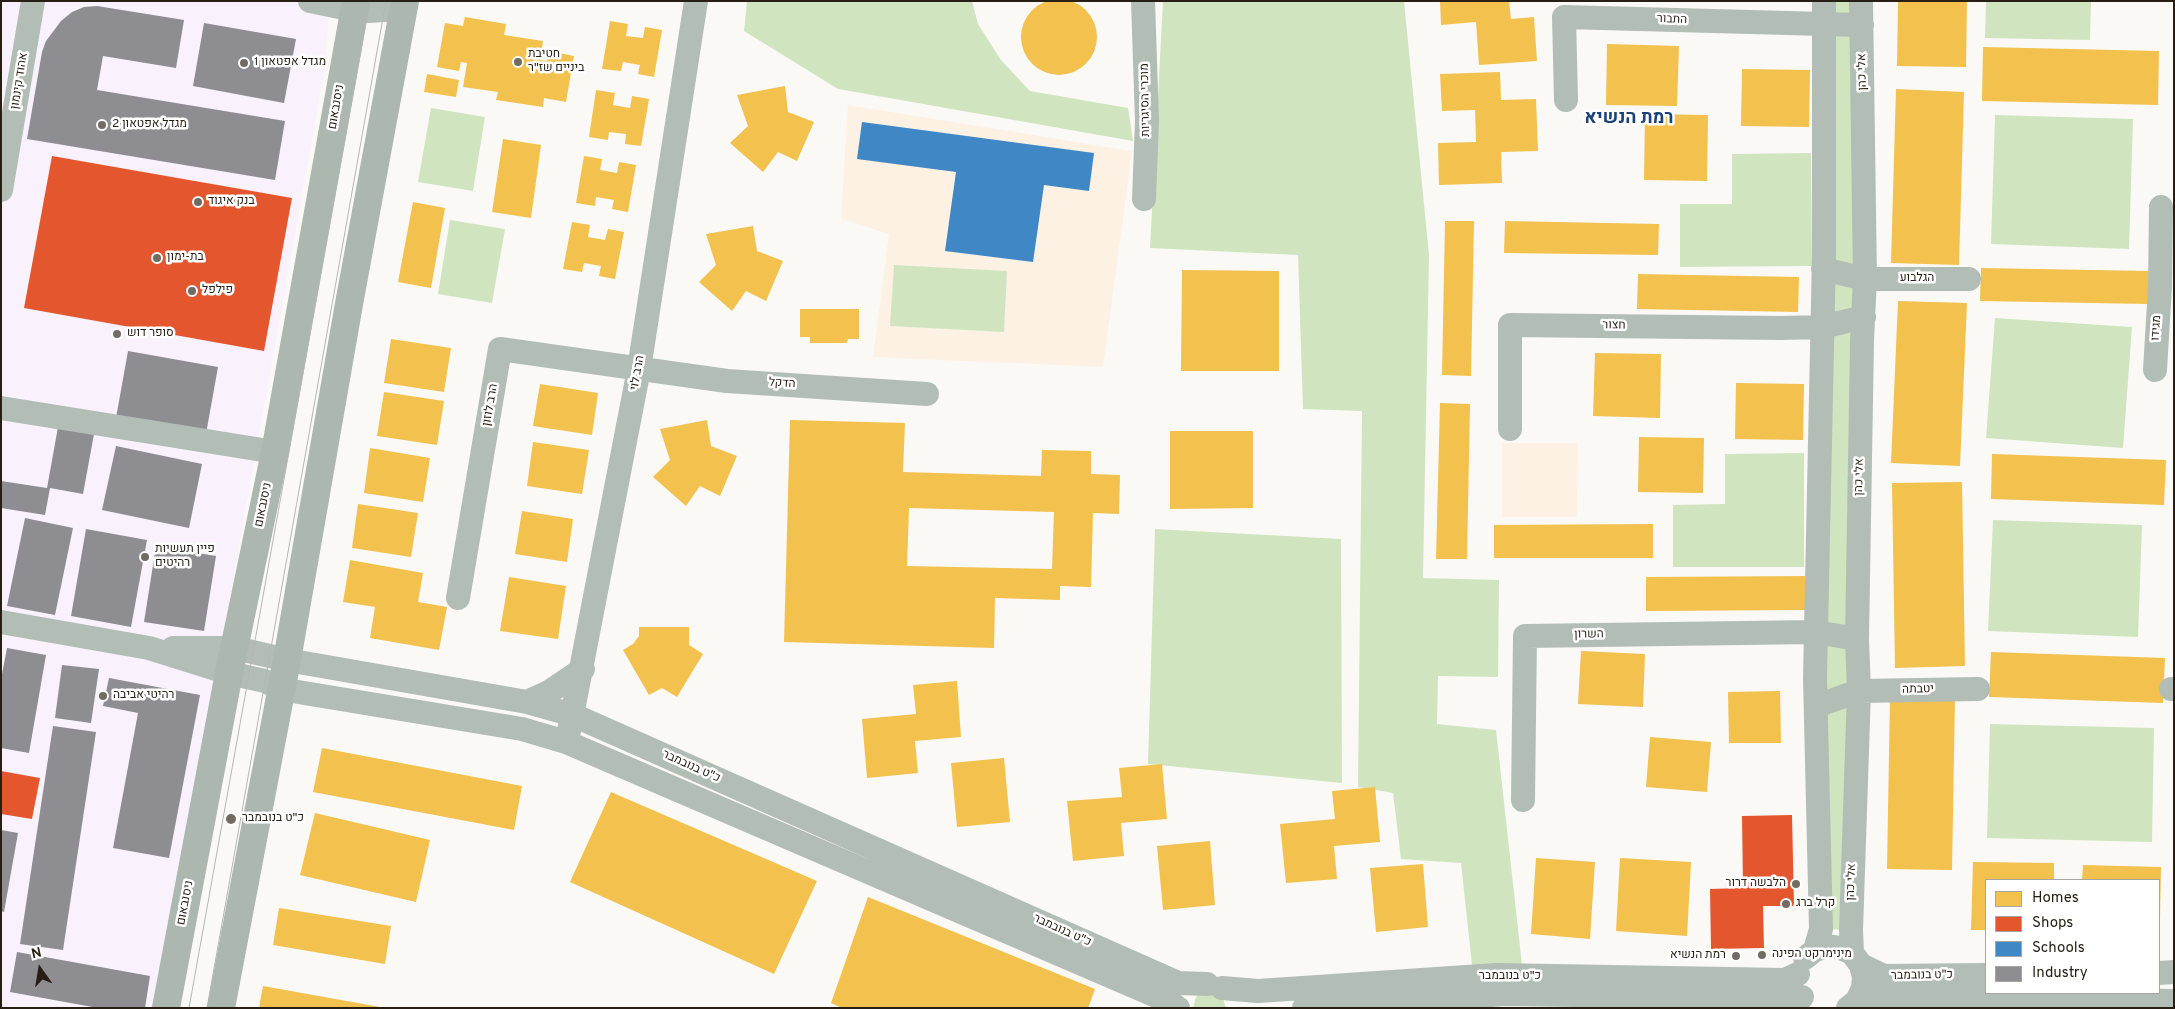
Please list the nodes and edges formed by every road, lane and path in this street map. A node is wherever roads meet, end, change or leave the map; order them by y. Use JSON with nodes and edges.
{"nodes":[{"id":1,"x":33,"y":1,"type":"edge"},
{"id":2,"x":310,"y":1,"type":"edge"},
{"id":3,"x":696,"y":1,"type":"edge"},
{"id":4,"x":1143,"y":1,"type":"edge"},
{"id":5,"x":1861,"y":1,"type":"edge"},
{"id":6,"x":403,"y":2,"type":"edge"},
{"id":7,"x":355,"y":6,"type":"edge"},
{"id":8,"x":1824,"y":13,"type":"edge"},
{"id":9,"x":1862,"y":25,"type":"junction"},
{"id":10,"x":1566,"y":100,"type":"dead end"},
{"id":11,"x":2,"y":182,"type":"edge"},
{"id":12,"x":1144,"y":200,"type":"dead end"},
{"id":13,"x":2161,"y":207,"type":"dead end"},
{"id":14,"x":1865,"y":279,"type":"junction"},
{"id":15,"x":1969,"y":280,"type":"dead end"},
{"id":16,"x":1823,"y":281,"type":"junction"},
{"id":17,"x":2167,"y":287,"type":"edge"},
{"id":18,"x":1864,"y":317,"type":"junction"},
{"id":19,"x":1822,"y":327,"type":"junction"},
{"id":20,"x":1862,"y":340,"type":"junction"},
{"id":21,"x":639,"y":370,"type":"junction"},
{"id":22,"x":2154,"y":370,"type":"dead end"},
{"id":23,"x":926,"y":394,"type":"dead end"},
{"id":24,"x":1,"y":408,"type":"edge"},
{"id":25,"x":1510,"y":429,"type":"dead end"},
{"id":26,"x":275,"y":452,"type":"junction"},
{"id":27,"x":458,"y":598,"type":"dead end"},
{"id":28,"x":1858,"y":614,"type":"junction"},
{"id":29,"x":1,"y":622,"type":"edge"},
{"id":30,"x":1816,"y":632,"type":"junction"},
{"id":31,"x":1857,"y":639,"type":"junction"},
{"id":32,"x":232,"y":660,"type":"junction"},
{"id":33,"x":287,"y":660,"type":"junction"},
{"id":34,"x":582,"y":669,"type":"junction"},
{"id":35,"x":1815,"y":678,"type":"junction"},
{"id":36,"x":280,"y":689,"type":"junction"},
{"id":37,"x":1978,"y":689,"type":"dead end"},
{"id":38,"x":1859,"y":692,"type":"junction"},
{"id":39,"x":526,"y":702,"type":"junction"},
{"id":40,"x":1816,"y":706,"type":"junction"},
{"id":41,"x":572,"y":715,"type":"junction"},
{"id":42,"x":566,"y":742,"type":"junction"},
{"id":43,"x":1523,"y":800,"type":"dead end"},
{"id":44,"x":1815,"y":950,"type":"junction"},
{"id":45,"x":1856,"y":959,"type":"junction"},
{"id":46,"x":2174,"y":972,"type":"edge"},
{"id":47,"x":2160,"y":973,"type":"edge"},
{"id":48,"x":1985,"y":975,"type":"edge"},
{"id":49,"x":1220,"y":993,"type":"edge"},
{"id":50,"x":1804,"y":993,"type":"edge"},
{"id":51,"x":2174,"y":1001,"type":"edge"},
{"id":52,"x":1852,"y":1004,"type":"edge"},
{"id":53,"x":166,"y":1008,"type":"edge"},
{"id":54,"x":221,"y":1008,"type":"edge"},
{"id":55,"x":1178,"y":1008,"type":"edge"},
{"id":56,"x":1184,"y":1008,"type":"edge"},
{"id":57,"x":1304,"y":1008,"type":"edge"}],
"edges":[{"from":1,"to":11,"type":"street","name":"אהוד קינמון"},
{"from":2,"to":7,"type":"street"},
{"from":3,"to":21,"type":"street","name":"הרב לוי"},
{"from":4,"to":12,"type":"street","name":"מוכרי הסיגריות"},
{"from":5,"to":9,"type":"street","name":"אלי כהן"},
{"from":6,"to":7,"type":"street"},
{"from":6,"to":33,"type":"main road"},
{"from":7,"to":26,"type":"main road","name":"ניסנבאום"},
{"from":8,"to":9,"type":"street","name":"התבור"},
{"from":8,"to":10,"type":"street","name":"התבור"},
{"from":8,"to":16,"type":"street"},
{"from":9,"to":14,"type":"street","name":"אלי כהן"},
{"from":13,"to":17,"type":"street","name":"מגידו"},
{"from":14,"to":15,"type":"street","name":"הגלבוע"},
{"from":14,"to":16,"type":"street","name":"הגלבוע"},
{"from":14,"to":18,"type":"street","name":"אלי כהן"},
{"from":16,"to":19,"type":"street"},
{"from":17,"to":22,"type":"street","name":"מגידו"},
{"from":18,"to":19,"type":"street","name":"חצור"},
{"from":18,"to":20,"type":"street","name":"אלי כהן"},
{"from":19,"to":20,"type":"street","name":"חצור"},
{"from":19,"to":25,"type":"street","name":"חצור"},
{"from":19,"to":30,"type":"street"},
{"from":20,"to":28,"type":"street","name":"אלי כהן"},
{"from":21,"to":23,"type":"street","name":"הדקל"},
{"from":21,"to":27,"type":"street","name":"הרב לוזון"},
{"from":21,"to":34,"type":"street","name":"הרב לוי"},
{"from":24,"to":26,"type":"street"},
{"from":26,"to":32,"type":"main road","name":"ניסנבאום"},
{"from":28,"to":30,"type":"street","name":"השרון"},
{"from":28,"to":31,"type":"street","name":"אלי כהן"},
{"from":29,"to":32,"type":"street","name":"כ\"ט בנובמבר"},
{"from":30,"to":31,"type":"street","name":"השרון"},
{"from":30,"to":35,"type":"street"},
{"from":30,"to":43,"type":"street","name":"השרון"},
{"from":31,"to":38,"type":"street","name":"אלי כהן"},
{"from":32,"to":33,"type":"street","name":"כ\"ט בנובמבר"},
{"from":32,"to":36,"type":"street","name":"כ\"ט בנובמבר"},
{"from":32,"to":53,"type":"main road","name":"ניסנבאום"},
{"from":33,"to":36,"type":"main road"},
{"from":33,"to":39,"type":"street","name":"כ\"ט בנובמבר"},
{"from":34,"to":39,"type":"street"},
{"from":34,"to":41,"type":"street","name":"הרב לוי"},
{"from":35,"to":38,"type":"street","name":"יטבתה"},
{"from":35,"to":40,"type":"street"},
{"from":36,"to":42,"type":"street","name":"כ\"ט בנובמבר"},
{"from":36,"to":54,"type":"main road"},
{"from":37,"to":38,"type":"street","name":"יטבתה"},
{"from":38,"to":40,"type":"street","name":"יטבתה"},
{"from":38,"to":45,"type":"street","name":"אלי כהן"},
{"from":39,"to":41,"type":"street","name":"כ\"ט בנובמבר"},
{"from":40,"to":44,"type":"street"},
{"from":41,"to":42,"type":"street","name":"הרב לוי"},
{"from":41,"to":49,"type":"street","name":"כ\"ט בנובמבר"},
{"from":42,"to":55,"type":"street","name":"כ\"ט בנובמבר"},
{"from":44,"to":45,"type":"street","name":"כ\"ט בנובמבר"},
{"from":44,"to":50,"type":"street"},
{"from":45,"to":48,"type":"street","name":"כ\"ט בנובמבר"},
{"from":45,"to":52,"type":"street","name":"אלי כהן"},
{"from":46,"to":47,"type":"street"},
{"from":49,"to":50,"type":"street","name":"כ\"ט בנובמבר"},
{"from":49,"to":56,"type":"street"},
{"from":50,"to":57,"type":"street","name":"כ\"ט בנובמבר"},
{"from":51,"to":52,"type":"street","name":"כ\"ט בנובמבר"}]}
